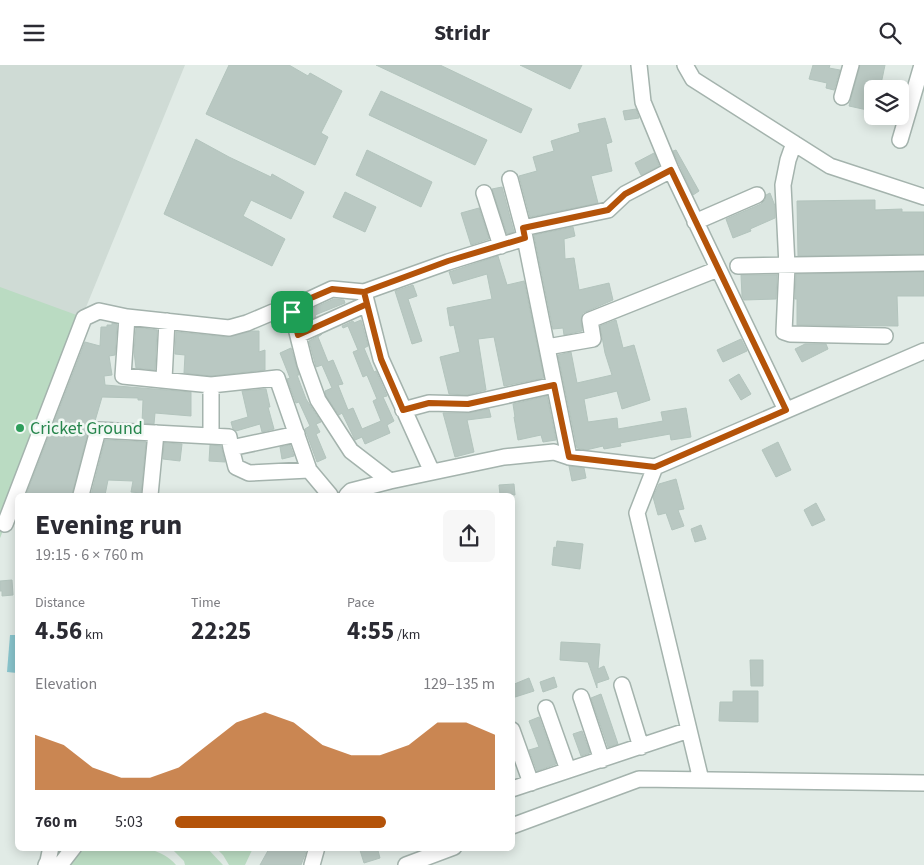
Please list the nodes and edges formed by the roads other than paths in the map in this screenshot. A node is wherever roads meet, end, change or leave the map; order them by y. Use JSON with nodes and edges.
{"nodes":[{"id":1,"x":639,"y":65,"type":"edge"},
{"id":2,"x":685,"y":65,"type":"edge"},
{"id":3,"x":851,"y":65,"type":"edge"},
{"id":4,"x":922,"y":65,"type":"edge"},
{"id":5,"x":842,"y":97,"type":"dead end"},
{"id":6,"x":900,"y":140,"type":"dead end"},
{"id":7,"x":794,"y":143,"type":"junction"},
{"id":8,"x":671,"y":170,"type":"junction"},
{"id":9,"x":510,"y":179,"type":"dead end"},
{"id":10,"x":484,"y":193,"type":"dead end"},
{"id":11,"x":757,"y":195,"type":"dead end"},
{"id":12,"x":924,"y":197,"type":"edge"},
{"id":13,"x":695,"y":222,"type":"junction"},
{"id":14,"x":524,"y":233,"type":"junction"},
{"id":15,"x":501,"y":246,"type":"junction"},
{"id":16,"x":924,"y":263,"type":"edge"},
{"id":17,"x":738,"y":266,"type":"dead end"},
{"id":18,"x":787,"y":266,"type":"junction"},
{"id":19,"x":718,"y":269,"type":"junction"},
{"id":20,"x":365,"y":298,"type":"junction"},
{"id":21,"x":292,"y":312,"type":"junction"},
{"id":22,"x":127,"y":317,"type":"junction"},
{"id":23,"x":167,"y":321,"type":"junction"},
{"id":24,"x":298,"y":335,"type":"junction"},
{"id":25,"x":885,"y":336,"type":"dead end"},
{"id":26,"x":547,"y":347,"type":"junction"},
{"id":27,"x":924,"y":351,"type":"edge"},
{"id":28,"x":164,"y":379,"type":"junction"},
{"id":29,"x":211,"y":385,"type":"junction"},
{"id":30,"x":554,"y":385,"type":"junction"},
{"id":31,"x":403,"y":410,"type":"junction"},
{"id":32,"x":786,"y":410,"type":"junction"},
{"id":33,"x":156,"y":433,"type":"junction"},
{"id":34,"x":297,"y":434,"type":"junction"},
{"id":35,"x":211,"y":436,"type":"junction"},
{"id":36,"x":231,"y":449,"type":"junction"},
{"id":37,"x":569,"y":457,"type":"junction"},
{"id":38,"x":655,"y":467,"type":"junction"},
{"id":39,"x":309,"y":470,"type":"junction"},
{"id":40,"x":432,"y":472,"type":"junction"},
{"id":41,"x":390,"y":481,"type":"junction"},
{"id":42,"x":372,"y":491,"type":"edge"},
{"id":43,"x":17,"y":493,"type":"edge"},
{"id":44,"x":82,"y":493,"type":"edge"},
{"id":45,"x":150,"y":493,"type":"edge"},
{"id":46,"x":328,"y":493,"type":"edge"},
{"id":47,"x":349,"y":493,"type":"edge"},
{"id":48,"x":15,"y":499,"type":"edge"},
{"id":49,"x":5,"y":525,"type":"dead end"},
{"id":50,"x":622,"y":685,"type":"dead end"},
{"id":51,"x":581,"y":697,"type":"dead end"},
{"id":52,"x":546,"y":708,"type":"dead end"},
{"id":53,"x":689,"y":730,"type":"junction"},
{"id":54,"x":515,"y":738,"type":"edge"},
{"id":55,"x":641,"y":747,"type":"junction"},
{"id":56,"x":602,"y":760,"type":"junction"},
{"id":57,"x":568,"y":770,"type":"junction"},
{"id":58,"x":701,"y":780,"type":"junction"},
{"id":59,"x":531,"y":783,"type":"junction"},
{"id":60,"x":924,"y":783,"type":"edge"},
{"id":61,"x":515,"y":788,"type":"edge"},
{"id":62,"x":515,"y":825,"type":"edge"},
{"id":63,"x":50,"y":851,"type":"edge"},
{"id":64,"x":71,"y":851,"type":"edge"},
{"id":65,"x":316,"y":851,"type":"edge"},
{"id":66,"x":443,"y":851,"type":"edge"},
{"id":67,"x":46,"y":865,"type":"edge"},
{"id":68,"x":60,"y":865,"type":"edge"},
{"id":69,"x":312,"y":865,"type":"edge"},
{"id":70,"x":406,"y":865,"type":"edge"}],
"edges":[{"from":1,"to":8,"type":"street"},
{"from":2,"to":7,"type":"street"},
{"from":3,"to":5,"type":"street"},
{"from":4,"to":6,"type":"street"},
{"from":7,"to":12,"type":"street"},
{"from":7,"to":18,"type":"street"},
{"from":8,"to":13,"type":"street"},
{"from":8,"to":14,"type":"street"},
{"from":9,"to":14,"type":"street"},
{"from":10,"to":15,"type":"street"},
{"from":11,"to":13,"type":"street"},
{"from":13,"to":19,"type":"street"},
{"from":14,"to":15,"type":"street"},
{"from":14,"to":26,"type":"street"},
{"from":15,"to":20,"type":"street"},
{"from":16,"to":18,"type":"street"},
{"from":17,"to":18,"type":"street"},
{"from":18,"to":25,"type":"street"},
{"from":19,"to":26,"type":"street"},
{"from":19,"to":32,"type":"street"},
{"from":20,"to":21,"type":"street"},
{"from":20,"to":24,"type":"street"},
{"from":20,"to":31,"type":"street"},
{"from":21,"to":23,"type":"street"},
{"from":21,"to":24,"type":"street"},
{"from":22,"to":23,"type":"street"},
{"from":22,"to":28,"type":"street"},
{"from":22,"to":43,"type":"street"},
{"from":23,"to":28,"type":"street"},
{"from":24,"to":41,"type":"street"},
{"from":26,"to":30,"type":"street"},
{"from":27,"to":32,"type":"street"},
{"from":28,"to":29,"type":"street"},
{"from":29,"to":34,"type":"street"},
{"from":29,"to":35,"type":"street"},
{"from":30,"to":31,"type":"street"},
{"from":30,"to":37,"type":"street"},
{"from":31,"to":40,"type":"street"},
{"from":32,"to":38,"type":"street"},
{"from":33,"to":35,"type":"street"},
{"from":33,"to":44,"type":"street"},
{"from":33,"to":45,"type":"street"},
{"from":34,"to":36,"type":"street"},
{"from":34,"to":39,"type":"street"},
{"from":35,"to":36,"type":"street"},
{"from":36,"to":39,"type":"street"},
{"from":37,"to":38,"type":"street"},
{"from":37,"to":40,"type":"street"},
{"from":38,"to":53,"type":"street"},
{"from":39,"to":46,"type":"street"},
{"from":40,"to":41,"type":"street"},
{"from":41,"to":42,"type":"street"},
{"from":42,"to":47,"type":"street"},
{"from":48,"to":49,"type":"street"},
{"from":50,"to":55,"type":"street"},
{"from":51,"to":56,"type":"street"},
{"from":52,"to":57,"type":"street"},
{"from":53,"to":55,"type":"street"},
{"from":53,"to":58,"type":"street"},
{"from":54,"to":59,"type":"street"},
{"from":55,"to":56,"type":"street"},
{"from":56,"to":57,"type":"street"},
{"from":57,"to":59,"type":"street"},
{"from":58,"to":60,"type":"street"},
{"from":58,"to":62,"type":"street"},
{"from":59,"to":61,"type":"street"},
{"from":63,"to":67,"type":"street"},
{"from":64,"to":68,"type":"street"},
{"from":65,"to":69,"type":"street"},
{"from":66,"to":70,"type":"street"}]}
